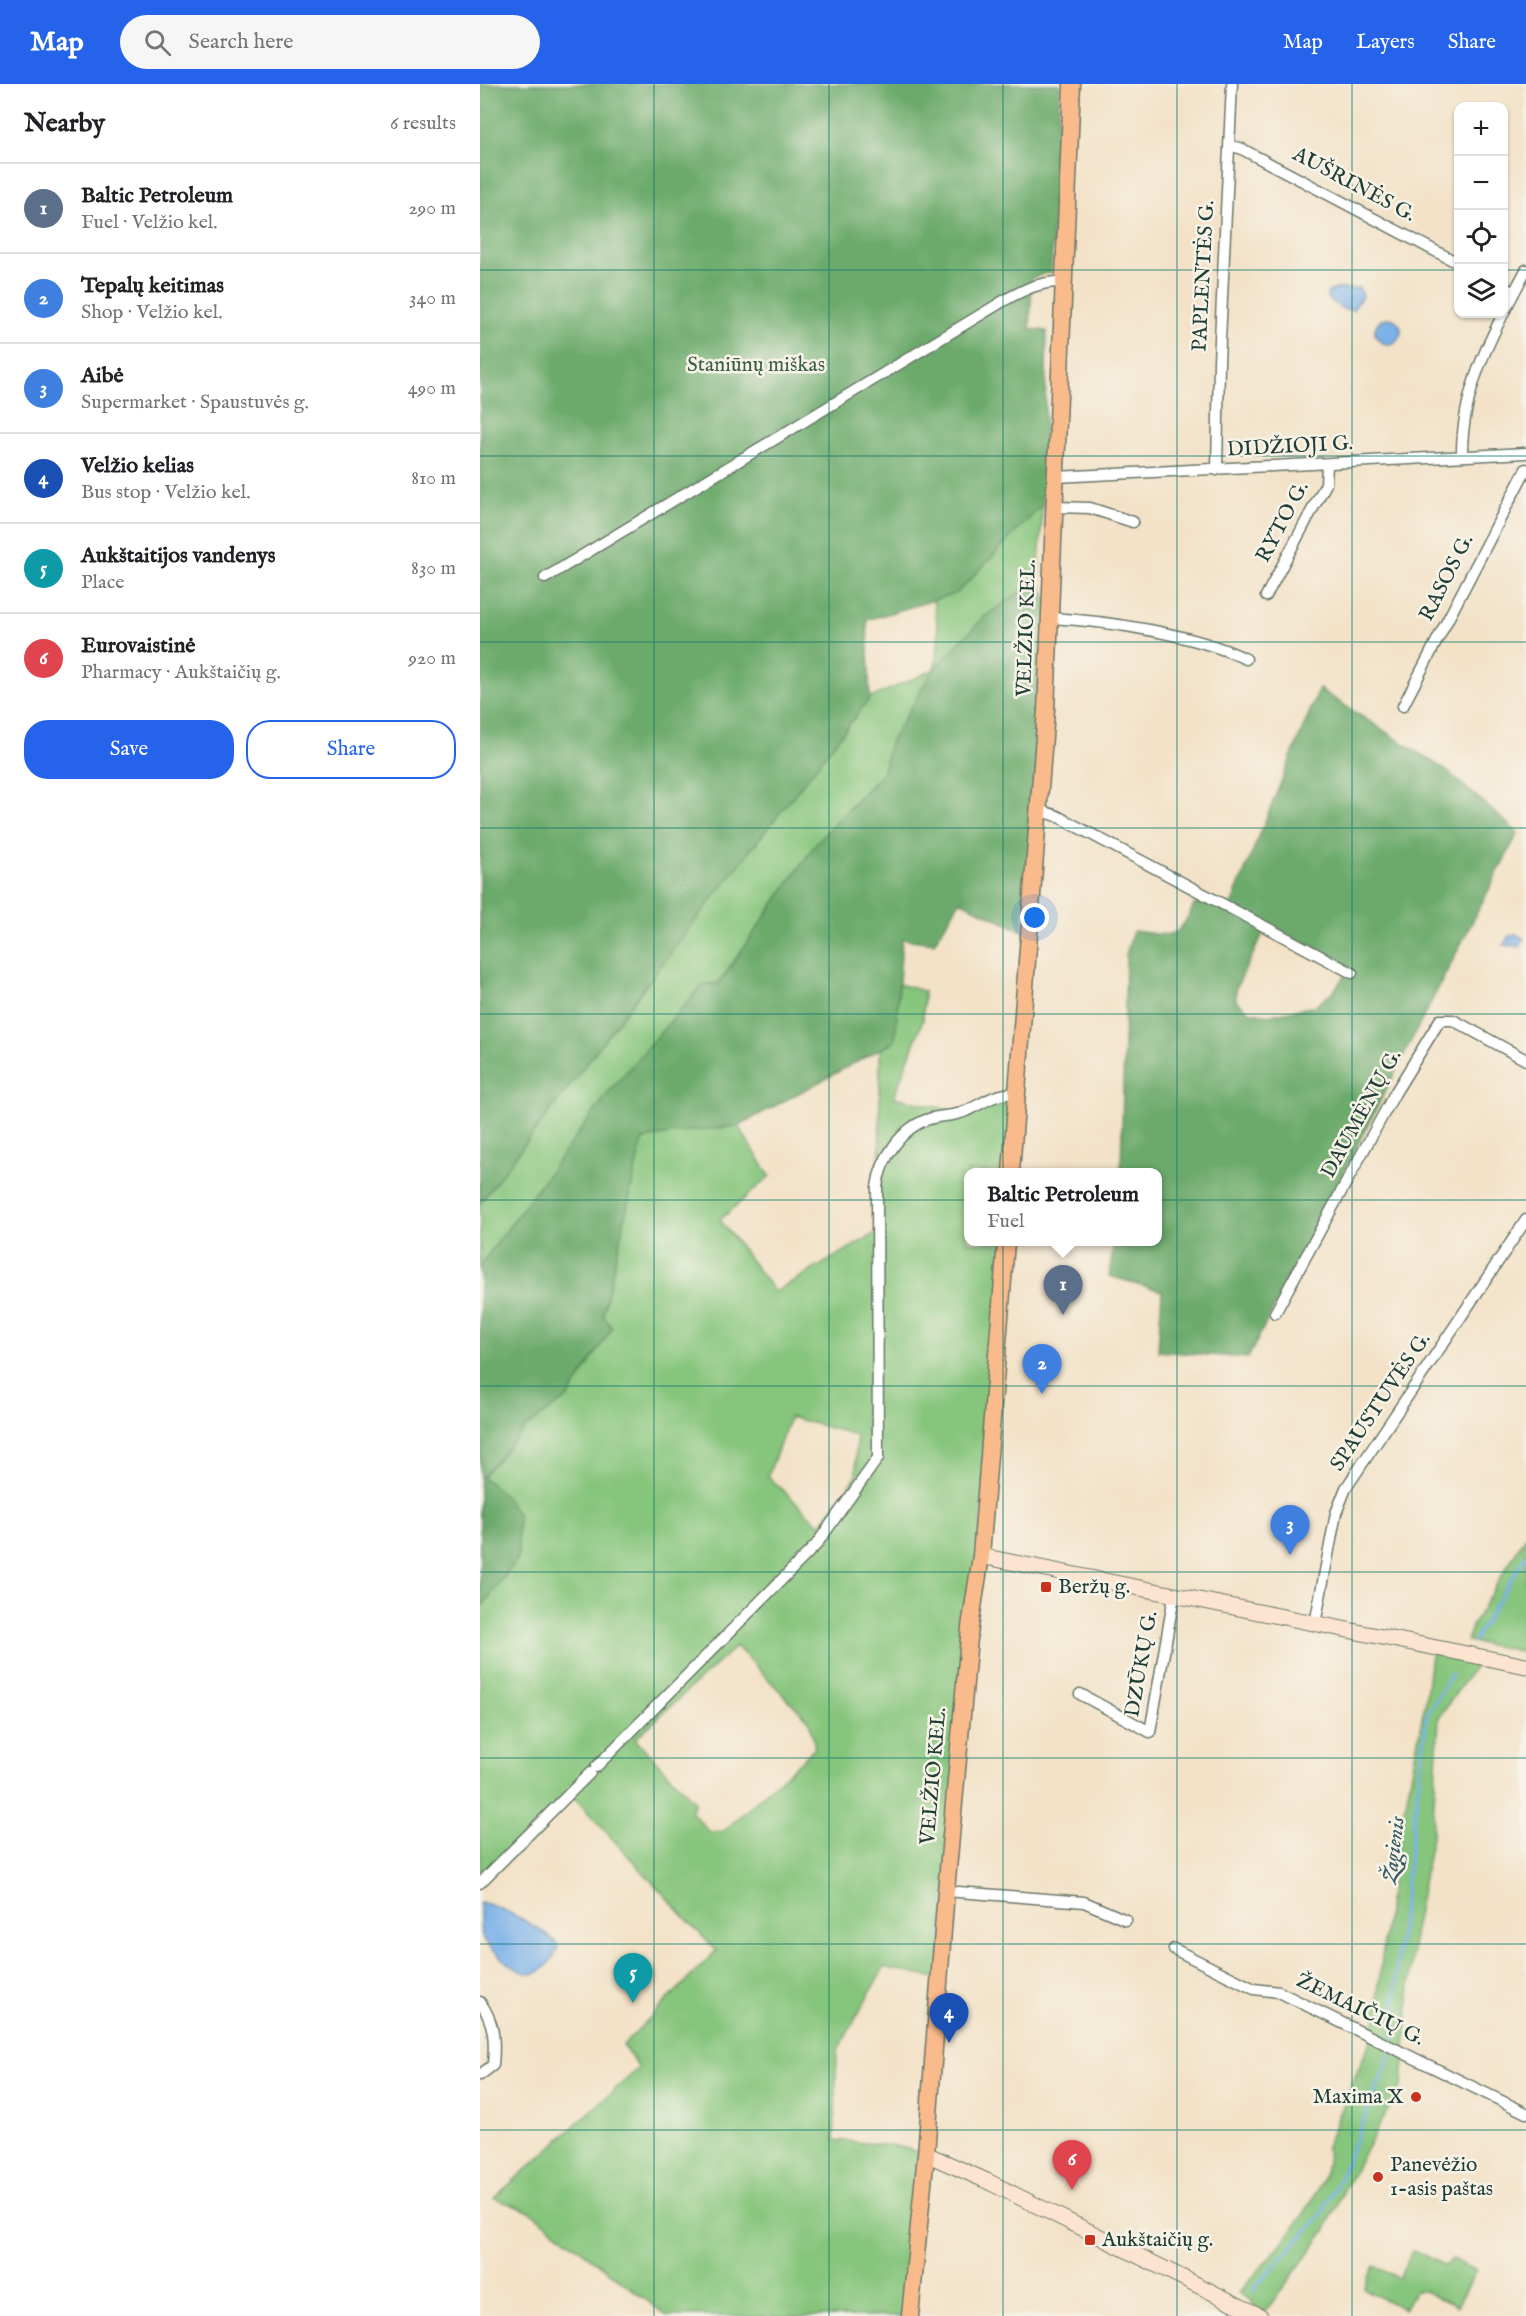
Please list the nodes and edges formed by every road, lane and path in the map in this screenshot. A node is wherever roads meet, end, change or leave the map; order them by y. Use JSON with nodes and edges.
{"nodes":[{"id":1,"x":1072,"y":84,"type":"edge"},
{"id":2,"x":1233,"y":84,"type":"edge"},
{"id":3,"x":1230,"y":146,"type":"junction"},
{"id":4,"x":1454,"y":261,"type":"edge"},
{"id":5,"x":1526,"y":270,"type":"edge"},
{"id":6,"x":1064,"y":282,"type":"junction"},
{"id":7,"x":1508,"y":290,"type":"edge"},
{"id":8,"x":1514,"y":293,"type":"junction"},
{"id":9,"x":1526,"y":453,"type":"edge"},
{"id":10,"x":1462,"y":456,"type":"junction"},
{"id":11,"x":1327,"y":465,"type":"junction"},
{"id":12,"x":1526,"y":469,"type":"edge"},
{"id":13,"x":1216,"y":470,"type":"junction"},
{"id":14,"x":1056,"y":477,"type":"junction"},
{"id":15,"x":1055,"y":507,"type":"junction"},
{"id":16,"x":1133,"y":522,"type":"dead end"},
{"id":17,"x":545,"y":578,"type":"dead end"},
{"id":18,"x":1266,"y":596,"type":"dead end"},
{"id":19,"x":1050,"y":618,"type":"junction"},
{"id":20,"x":1246,"y":659,"type":"dead end"},
{"id":21,"x":1403,"y":706,"type":"dead end"},
{"id":22,"x":1039,"y":810,"type":"junction"},
{"id":23,"x":1352,"y":973,"type":"dead end"},
{"id":24,"x":1526,"y":1060,"type":"edge"},
{"id":25,"x":1018,"y":1094,"type":"junction"},
{"id":26,"x":1011,"y":1168,"type":"edge"},
{"id":27,"x":1526,"y":1220,"type":"edge"},
{"id":28,"x":1006,"y":1246,"type":"edge"},
{"id":29,"x":1275,"y":1313,"type":"dead end"},
{"id":30,"x":981,"y":1556,"type":"junction"},
{"id":31,"x":1174,"y":1596,"type":"junction"},
{"id":32,"x":1315,"y":1624,"type":"junction"},
{"id":33,"x":1526,"y":1666,"type":"edge"},
{"id":34,"x":1080,"y":1694,"type":"dead end"},
{"id":35,"x":480,"y":1883,"type":"edge"},
{"id":36,"x":946,"y":1891,"type":"junction"},
{"id":37,"x":1126,"y":1920,"type":"dead end"},
{"id":38,"x":1174,"y":1949,"type":"dead end"},
{"id":39,"x":480,"y":2002,"type":"edge"},
{"id":40,"x":480,"y":2076,"type":"edge"},
{"id":41,"x":1526,"y":2113,"type":"edge"},
{"id":42,"x":926,"y":2154,"type":"junction"},
{"id":43,"x":910,"y":2316,"type":"edge"},
{"id":44,"x":1260,"y":2316,"type":"edge"}],
"edges":[{"from":1,"to":6,"type":"main road","name":"VELŽIO KEL."},
{"from":2,"to":3,"type":"street","name":"PAPLENTĖS G."},
{"from":3,"to":4,"type":"street","name":"AUŠRINĖS G."},
{"from":3,"to":13,"type":"street","name":"PAPLENTĖS G."},
{"from":5,"to":8,"type":"street"},
{"from":6,"to":14,"type":"main road","name":"VELŽIO KEL."},
{"from":6,"to":17,"type":"street"},
{"from":7,"to":8,"type":"street"},
{"from":8,"to":10,"type":"street"},
{"from":9,"to":10,"type":"street","name":"DIDŽIOJI G."},
{"from":10,"to":11,"type":"street","name":"DIDŽIOJI G."},
{"from":11,"to":13,"type":"street","name":"DIDŽIOJI G."},
{"from":11,"to":18,"type":"street","name":"RYTO G."},
{"from":12,"to":21,"type":"street","name":"RASOS G."},
{"from":13,"to":14,"type":"street","name":"DIDŽIOJI G."},
{"from":14,"to":15,"type":"main road","name":"VELŽIO KEL."},
{"from":15,"to":16,"type":"street"},
{"from":15,"to":19,"type":"main road","name":"VELŽIO KEL."},
{"from":19,"to":20,"type":"street"},
{"from":19,"to":22,"type":"main road","name":"VELŽIO KEL."},
{"from":22,"to":23,"type":"street"},
{"from":22,"to":25,"type":"main road","name":"VELŽIO KEL."},
{"from":24,"to":29,"type":"street","name":"DAUMĖNŲ G."},
{"from":25,"to":26,"type":"main road","name":"VELŽIO KEL."},
{"from":25,"to":35,"type":"street"},
{"from":27,"to":32,"type":"street","name":"SPAUSTUVĖS G."},
{"from":28,"to":30,"type":"main road","name":"VELŽIO KEL."},
{"from":30,"to":31,"type":"main road"},
{"from":30,"to":36,"type":"main road","name":"VELŽIO KEL."},
{"from":31,"to":32,"type":"main road"},
{"from":31,"to":34,"type":"street","name":"DZŪKŲ G."},
{"from":32,"to":33,"type":"main road"},
{"from":36,"to":37,"type":"street"},
{"from":36,"to":42,"type":"main road","name":"VELŽIO KEL."},
{"from":38,"to":41,"type":"street","name":"ŽEMAIČIŲ G."},
{"from":39,"to":40,"type":"street"},
{"from":42,"to":43,"type":"main road","name":"VELŽIO KEL."},
{"from":42,"to":44,"type":"main road"}]}
